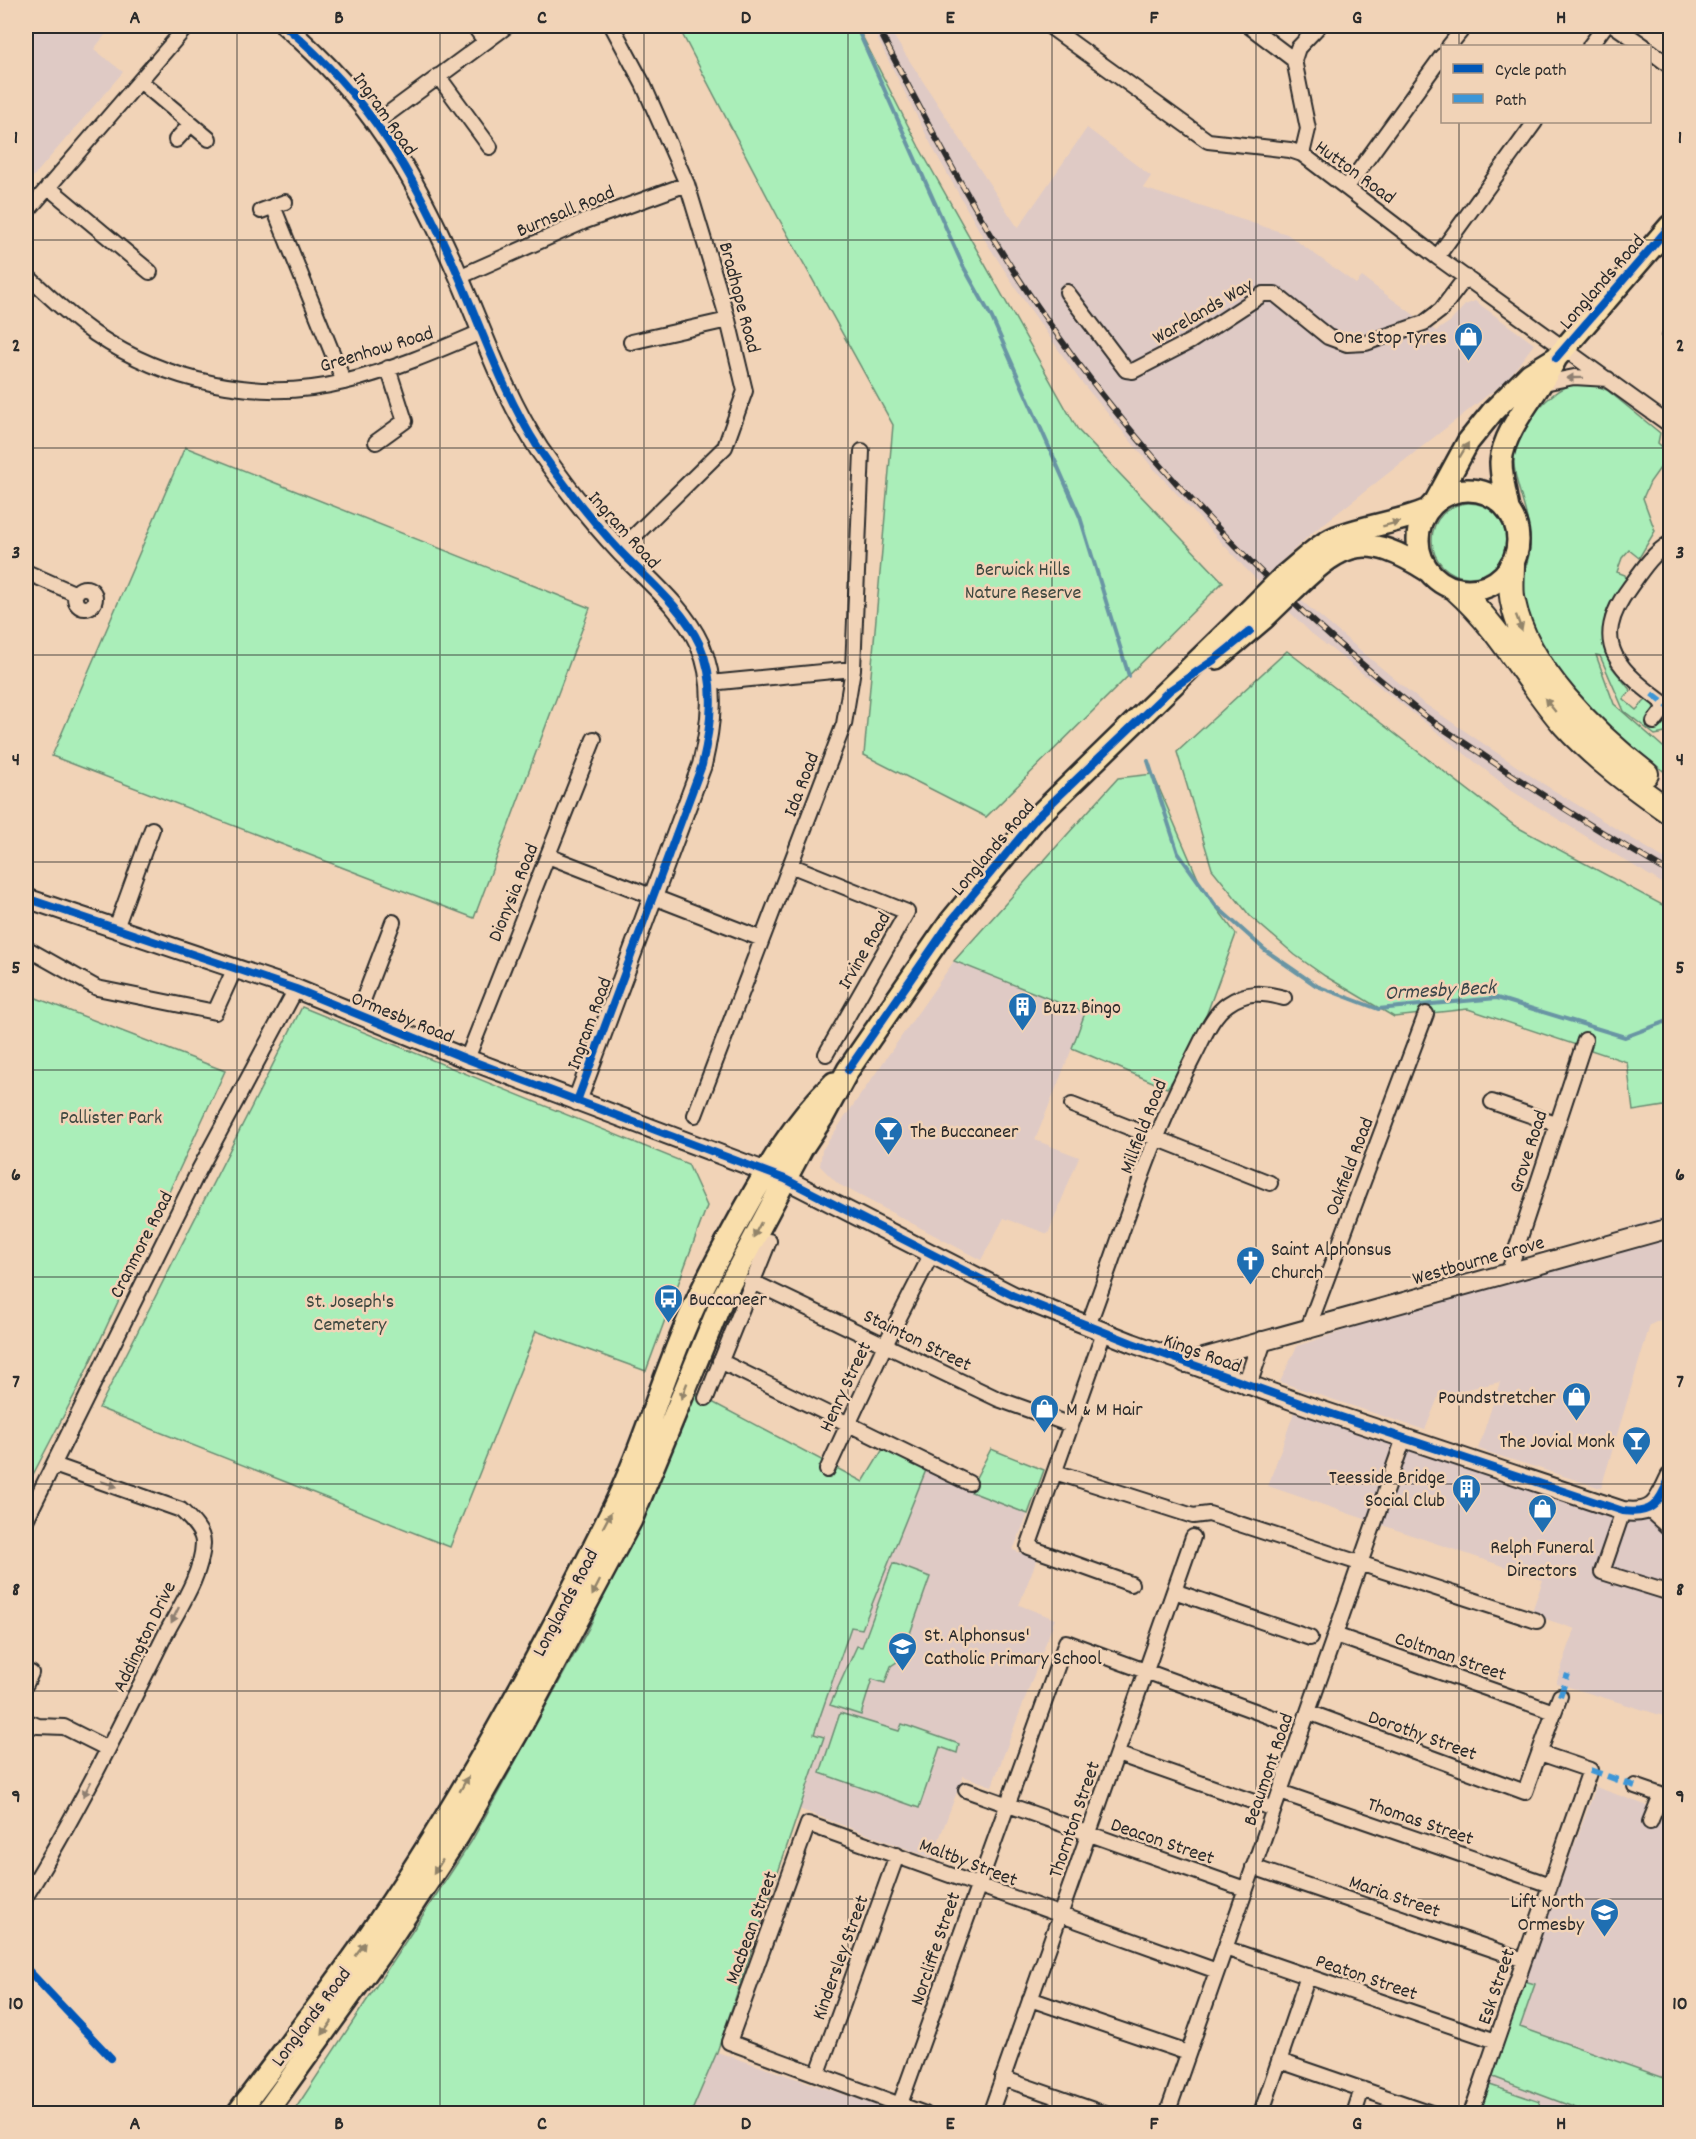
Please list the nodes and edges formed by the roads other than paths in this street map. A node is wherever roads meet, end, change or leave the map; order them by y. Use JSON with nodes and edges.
{"nodes":[{"id":1,"x":187,"y":26,"type":"edge"},
{"id":2,"x":285,"y":26,"type":"edge"},
{"id":3,"x":474,"y":26,"type":"edge"},
{"id":4,"x":507,"y":26,"type":"edge"},
{"id":5,"x":612,"y":26,"type":"edge"},
{"id":6,"x":1049,"y":26,"type":"edge"},
{"id":7,"x":1249,"y":26,"type":"edge"},
{"id":8,"x":1319,"y":26,"type":"edge"},
{"id":9,"x":1465,"y":26,"type":"edge"},
{"id":10,"x":1605,"y":26,"type":"edge"},
{"id":11,"x":1615,"y":26,"type":"edge"},
{"id":12,"x":485,"y":41,"type":"junction"},
{"id":13,"x":1450,"y":45,"type":"edge"},
{"id":14,"x":1591,"y":45,"type":"edge"},
{"id":15,"x":1643,"y":45,"type":"edge"},
{"id":16,"x":1651,"y":52,"type":"edge"},
{"id":17,"x":1441,"y":59,"type":"edge"},
{"id":18,"x":1294,"y":60,"type":"junction"},
{"id":19,"x":1671,"y":66,"type":"edge"},
{"id":20,"x":438,"y":76,"type":"junction"},
{"id":21,"x":140,"y":81,"type":"junction"},
{"id":22,"x":376,"y":122,"type":"junction"},
{"id":23,"x":1534,"y":123,"type":"edge"},
{"id":24,"x":191,"y":124,"type":"junction"},
{"id":25,"x":209,"y":139,"type":"dead end"},
{"id":26,"x":176,"y":140,"type":"dead end"},
{"id":27,"x":490,"y":147,"type":"dead end"},
{"id":28,"x":1302,"y":154,"type":"junction"},
{"id":29,"x":687,"y":184,"type":"junction"},
{"id":30,"x":48,"y":186,"type":"junction"},
{"id":31,"x":1347,"y":187,"type":"junction"},
{"id":32,"x":273,"y":206,"type":"dead end"},
{"id":33,"x":26,"y":213,"type":"edge"},
{"id":34,"x":1671,"y":226,"type":"edge"},
{"id":35,"x":1437,"y":257,"type":"junction"},
{"id":36,"x":150,"y":272,"type":"dead end"},
{"id":37,"x":26,"y":275,"type":"edge"},
{"id":38,"x":459,"y":277,"type":"junction"},
{"id":39,"x":1466,"y":278,"type":"junction"},
{"id":40,"x":1067,"y":292,"type":"dead end"},
{"id":41,"x":728,"y":320,"type":"junction"},
{"id":42,"x":481,"y":332,"type":"junction"},
{"id":43,"x":1671,"y":337,"type":"edge"},
{"id":44,"x":631,"y":342,"type":"dead end"},
{"id":45,"x":1671,"y":346,"type":"edge"},
{"id":46,"x":1561,"y":353,"type":"junction"},
{"id":47,"x":388,"y":368,"type":"junction"},
{"id":48,"x":1608,"y":379,"type":"junction"},
{"id":49,"x":344,"y":382,"type":"junction"},
{"id":50,"x":1544,"y":383,"type":"junction"},
{"id":51,"x":1668,"y":419,"type":"edge"},
{"id":52,"x":376,"y":442,"type":"dead end"},
{"id":53,"x":862,"y":451,"type":"dead end"},
{"id":54,"x":1432,"y":506,"type":"junction"},
{"id":55,"x":1508,"y":508,"type":"junction"},
{"id":56,"x":1671,"y":543,"type":"edge"},
{"id":57,"x":620,"y":550,"type":"junction"},
{"id":58,"x":1512,"y":565,"type":"junction"},
{"id":59,"x":1427,"y":570,"type":"junction"},
{"id":60,"x":26,"y":572,"type":"edge"},
{"id":61,"x":1290,"y":582,"type":"junction"},
{"id":62,"x":1457,"y":590,"type":"junction"},
{"id":63,"x":76,"y":594,"type":"dead end"},
{"id":64,"x":853,"y":669,"type":"junction"},
{"id":65,"x":710,"y":683,"type":"junction"},
{"id":66,"x":1669,"y":707,"type":"edge"},
{"id":67,"x":1654,"y":722,"type":"dead end"},
{"id":68,"x":594,"y":739,"type":"dead end"},
{"id":69,"x":1671,"y":793,"type":"edge"},
{"id":70,"x":1671,"y":812,"type":"edge"},
{"id":71,"x":152,"y":829,"type":"dead end"},
{"id":72,"x":548,"y":856,"type":"junction"},
{"id":73,"x":790,"y":865,"type":"junction"},
{"id":74,"x":26,"y":897,"type":"edge"},
{"id":75,"x":653,"y":897,"type":"junction"},
{"id":76,"x":393,"y":922,"type":"dead end"},
{"id":77,"x":116,"y":928,"type":"junction"},
{"id":78,"x":762,"y":939,"type":"junction"},
{"id":79,"x":26,"y":948,"type":"edge"},
{"id":80,"x":235,"y":968,"type":"junction"},
{"id":81,"x":296,"y":989,"type":"junction"},
{"id":82,"x":1284,"y":998,"type":"dead end"},
{"id":83,"x":1426,"y":1014,"type":"dead end"},
{"id":84,"x":357,"y":1016,"type":"junction"},
{"id":85,"x":1585,"y":1040,"type":"dead end"},
{"id":86,"x":826,"y":1054,"type":"dead end"},
{"id":87,"x":467,"y":1059,"type":"junction"},
{"id":88,"x":848,"y":1070,"type":"junction"},
{"id":89,"x":577,"y":1101,"type":"junction"},
{"id":90,"x":1492,"y":1102,"type":"dead end"},
{"id":91,"x":1072,"y":1105,"type":"dead end"},
{"id":92,"x":695,"y":1115,"type":"dead end"},
{"id":93,"x":1556,"y":1124,"type":"junction"},
{"id":94,"x":1157,"y":1140,"type":"junction"},
{"id":95,"x":765,"y":1171,"type":"junction"},
{"id":96,"x":785,"y":1179,"type":"junction"},
{"id":97,"x":1270,"y":1183,"type":"dead end"},
{"id":98,"x":1671,"y":1228,"type":"edge"},
{"id":99,"x":769,"y":1241,"type":"dead end"},
{"id":100,"x":932,"y":1255,"type":"junction"},
{"id":101,"x":1508,"y":1274,"type":"junction"},
{"id":102,"x":751,"y":1281,"type":"junction"},
{"id":103,"x":1096,"y":1329,"type":"junction"},
{"id":104,"x":1307,"y":1331,"type":"junction"},
{"id":105,"x":1262,"y":1341,"type":"junction"},
{"id":106,"x":885,"y":1345,"type":"junction"},
{"id":107,"x":720,"y":1361,"type":"junction"},
{"id":108,"x":1185,"y":1363,"type":"junction"},
{"id":109,"x":1247,"y":1385,"type":"junction"},
{"id":110,"x":706,"y":1398,"type":"dead end"},
{"id":111,"x":847,"y":1424,"type":"junction"},
{"id":112,"x":1071,"y":1425,"type":"junction"},
{"id":113,"x":1404,"y":1438,"type":"junction"},
{"id":114,"x":54,"y":1465,"type":"junction"},
{"id":115,"x":827,"y":1470,"type":"dead end"},
{"id":116,"x":1055,"y":1473,"type":"junction"},
{"id":117,"x":1671,"y":1477,"type":"edge"},
{"id":118,"x":969,"y":1483,"type":"dead end"},
{"id":119,"x":1649,"y":1510,"type":"junction"},
{"id":120,"x":1623,"y":1511,"type":"junction"},
{"id":121,"x":26,"y":1520,"type":"edge"},
{"id":122,"x":1671,"y":1529,"type":"edge"},
{"id":123,"x":1193,"y":1537,"type":"dead end"},
{"id":124,"x":1360,"y":1563,"type":"junction"},
{"id":125,"x":1131,"y":1584,"type":"dead end"},
{"id":126,"x":1174,"y":1591,"type":"junction"},
{"id":127,"x":1671,"y":1593,"type":"edge"},
{"id":128,"x":1537,"y":1621,"type":"dead end"},
{"id":129,"x":1335,"y":1635,"type":"junction"},
{"id":130,"x":1310,"y":1638,"type":"dead end"},
{"id":131,"x":1146,"y":1671,"type":"junction"},
{"id":132,"x":1560,"y":1696,"type":"dead end"},
{"id":133,"x":1308,"y":1712,"type":"junction"},
{"id":134,"x":1554,"y":1712,"type":"junction"},
{"id":135,"x":26,"y":1721,"type":"edge"},
{"id":136,"x":1282,"y":1721,"type":"dead end"},
{"id":137,"x":108,"y":1749,"type":"junction"},
{"id":138,"x":1540,"y":1753,"type":"junction"},
{"id":139,"x":1117,"y":1754,"type":"junction"},
{"id":140,"x":1635,"y":1786,"type":"dead end"},
{"id":141,"x":966,"y":1790,"type":"dead end"},
{"id":142,"x":1280,"y":1792,"type":"junction"},
{"id":143,"x":1666,"y":1797,"type":"edge"},
{"id":144,"x":1006,"y":1805,"type":"junction"},
{"id":145,"x":1274,"y":1809,"type":"junction"},
{"id":146,"x":1650,"y":1822,"type":"dead end"},
{"id":147,"x":808,"y":1824,"type":"joint"},
{"id":148,"x":1088,"y":1835,"type":"junction"},
{"id":149,"x":897,"y":1855,"type":"junction"},
{"id":150,"x":1253,"y":1867,"type":"junction"},
{"id":151,"x":976,"y":1885,"type":"junction"},
{"id":152,"x":1550,"y":1885,"type":"junction"},
{"id":153,"x":1245,"y":1890,"type":"junction"},
{"id":154,"x":26,"y":1896,"type":"edge"},
{"id":155,"x":1060,"y":1916,"type":"junction"},
{"id":156,"x":1225,"y":1948,"type":"junction"},
{"id":157,"x":1524,"y":1960,"type":"junction"},
{"id":158,"x":1217,"y":1971,"type":"junction"},
{"id":159,"x":1308,"y":1976,"type":"junction"},
{"id":160,"x":1030,"y":1999,"type":"junction"},
{"id":161,"x":1496,"y":2041,"type":"junction"},
{"id":162,"x":1188,"y":2054,"type":"junction"},
{"id":163,"x":1280,"y":2061,"type":"junction"},
{"id":164,"x":818,"y":2073,"type":"junction"},
{"id":165,"x":1002,"y":2078,"type":"junction"},
{"id":166,"x":1362,"y":2089,"type":"junction"},
{"id":167,"x":900,"y":2104,"type":"junction"},
{"id":168,"x":237,"y":2114,"type":"edge"},
{"id":169,"x":265,"y":2114,"type":"edge"},
{"id":170,"x":925,"y":2114,"type":"edge"},
{"id":171,"x":990,"y":2114,"type":"edge"},
{"id":172,"x":1105,"y":2114,"type":"edge"},
{"id":173,"x":1167,"y":2114,"type":"edge"},
{"id":174,"x":1261,"y":2114,"type":"edge"},
{"id":175,"x":1354,"y":2114,"type":"edge"},
{"id":176,"x":1434,"y":2114,"type":"edge"},
{"id":177,"x":1471,"y":2114,"type":"edge"}],
"edges":[{"from":1,"to":21,"type":"street"},
{"from":2,"to":22,"type":"street","name":"Ingram Road"},
{"from":3,"to":12,"type":"street"},
{"from":4,"to":12,"type":"street"},
{"from":5,"to":29,"type":"street","name":"Bradhope Road"},
{"from":6,"to":28,"type":"street","name":"Hutton Road"},
{"from":7,"to":18,"type":"street"},
{"from":8,"to":18,"type":"street"},
{"from":9,"to":13,"type":"street"},
{"from":10,"to":14,"type":"street"},
{"from":11,"to":15,"type":"street"},
{"from":12,"to":20,"type":"street"},
{"from":16,"to":19,"type":"street"},
{"from":17,"to":31,"type":"street"},
{"from":18,"to":28,"type":"street"},
{"from":20,"to":22,"type":"street"},
{"from":20,"to":27,"type":"street"},
{"from":21,"to":24,"type":"street"},
{"from":21,"to":30,"type":"street"},
{"from":22,"to":38,"type":"street","name":"Ingram Road"},
{"from":23,"to":35,"type":"street"},
{"from":24,"to":25,"type":"street"},
{"from":24,"to":26,"type":"street"},
{"from":28,"to":31,"type":"street","name":"Hutton Road"},
{"from":29,"to":38,"type":"street","name":"Burnsall Road"},
{"from":29,"to":41,"type":"street","name":"Bradhope Road"},
{"from":30,"to":33,"type":"street"},
{"from":30,"to":36,"type":"street"},
{"from":31,"to":35,"type":"street","name":"Hutton Road"},
{"from":32,"to":49,"type":"street"},
{"from":34,"to":46,"type":"main road","name":"Longlands Road"},
{"from":35,"to":39,"type":"street","name":"Hutton Road"},
{"from":37,"to":49,"type":"street","name":"Greenhow Road"},
{"from":38,"to":42,"type":"street","name":"Ingram Road"},
{"from":39,"to":40,"type":"street","name":"Warelands Way"},
{"from":39,"to":46,"type":"street","name":"Hutton Road"},
{"from":41,"to":44,"type":"street"},
{"from":41,"to":57,"type":"street","name":"Bradhope Road"},
{"from":42,"to":47,"type":"street","name":"Greenhow Road"},
{"from":42,"to":57,"type":"street","name":"Ingram Road"},
{"from":43,"to":45,"type":"street"},
{"from":46,"to":48,"type":"street","name":"Hutton Road"},
{"from":46,"to":50,"type":"main road","name":"Longlands Road"},
{"from":54,"to":46,"type":"main road","name":"Longlands Road","one_way":true},
{"from":47,"to":49,"type":"street","name":"Greenhow Road"},
{"from":47,"to":52,"type":"street"},
{"from":48,"to":50,"type":"street","one_way":true},
{"from":48,"to":51,"type":"street","name":"Hutton Road"},
{"from":50,"to":55,"type":"main road","name":"Longlands Road"},
{"from":53,"to":64,"type":"street","name":"Ida Road"},
{"from":54,"to":55,"type":"main road","name":"Longlands Road"},
{"from":54,"to":59,"type":"main road","name":"Longlands Road"},
{"from":61,"to":54,"type":"main road","name":"Longlands Road","one_way":true},
{"from":55,"to":58,"type":"main road","name":"Longlands Road"},
{"from":56,"to":66,"type":"street"},
{"from":57,"to":65,"type":"street","name":"Ingram Road"},
{"from":58,"to":62,"type":"main road"},
{"from":58,"to":69,"type":"highway","one_way":true},
{"from":59,"to":61,"type":"main road","name":"Longlands Road"},
{"from":59,"to":62,"type":"main road","name":"Longlands Road"},
{"from":60,"to":63,"type":"street"},
{"from":61,"to":88,"type":"main road","name":"Longlands Road","bridge":true},
{"from":70,"to":62,"type":"highway","one_way":true},
{"from":64,"to":65,"type":"street"},
{"from":64,"to":73,"type":"street","name":"Ida Road"},
{"from":65,"to":75,"type":"street","name":"Ingram Road"},
{"from":66,"to":67,"type":"street"},
{"from":68,"to":72,"type":"street","name":"Dionysia Road"},
{"from":71,"to":77,"type":"street"},
{"from":72,"to":75,"type":"street"},
{"from":72,"to":87,"type":"street","name":"Dionysia Road"},
{"from":73,"to":78,"type":"street","name":"Ida Road"},
{"from":73,"to":86,"type":"street","name":"Irvine Road"},
{"from":74,"to":77,"type":"street","name":"Ormesby Road"},
{"from":75,"to":78,"type":"street"},
{"from":75,"to":89,"type":"street","name":"Ingram Road"},
{"from":76,"to":84,"type":"street"},
{"from":77,"to":80,"type":"street","name":"Ormesby Road"},
{"from":78,"to":92,"type":"street","name":"Ida Road"},
{"from":79,"to":80,"type":"street"},
{"from":80,"to":81,"type":"street","name":"Ormesby Road"},
{"from":81,"to":84,"type":"street","name":"Ormesby Road"},
{"from":81,"to":114,"type":"street","name":"Cranmore Road"},
{"from":82,"to":94,"type":"street","name":"Millfield Road"},
{"from":83,"to":104,"type":"street","name":"Oakfield Road"},
{"from":84,"to":87,"type":"street","name":"Ormesby Road"},
{"from":85,"to":93,"type":"street","name":"Grove Road"},
{"from":87,"to":89,"type":"street","name":"Ormesby Road"},
{"from":88,"to":95,"type":"main road","name":"Longlands Road"},
{"from":88,"to":96,"type":"main road","name":"Longlands Road"},
{"from":89,"to":95,"type":"street","name":"Ormesby Road"},
{"from":90,"to":93,"type":"street"},
{"from":91,"to":94,"type":"street"},
{"from":93,"to":101,"type":"street","name":"Grove Road"},
{"from":94,"to":97,"type":"street"},
{"from":94,"to":103,"type":"street","name":"Millfield Road"},
{"from":95,"to":96,"type":"street","name":"Kings Road"},
{"from":168,"to":95,"type":"main road","name":"Longlands Road","one_way":true},
{"from":96,"to":100,"type":"street","name":"Kings Road"},
{"from":96,"to":169,"type":"main road","name":"Longlands Road","one_way":true},
{"from":98,"to":101,"type":"street","name":"Westbourne Grove"},
{"from":99,"to":102,"type":"street"},
{"from":100,"to":103,"type":"street","name":"Kings Road"},
{"from":100,"to":106,"type":"street","name":"Henry Street"},
{"from":101,"to":104,"type":"street","name":"Westbourne Grove"},
{"from":102,"to":106,"type":"street","name":"Stainton Street"},
{"from":102,"to":107,"type":"street"},
{"from":103,"to":108,"type":"street","name":"Kings Road"},
{"from":103,"to":112,"type":"street","name":"Millfield Road"},
{"from":104,"to":105,"type":"street","name":"Westbourne Grove"},
{"from":105,"to":108,"type":"street","name":"Westbourne Grove"},
{"from":105,"to":109,"type":"street"},
{"from":106,"to":111,"type":"street","name":"Henry Street"},
{"from":106,"to":112,"type":"street","name":"Stainton Street"},
{"from":107,"to":110,"type":"street"},
{"from":107,"to":111,"type":"street"},
{"from":108,"to":109,"type":"street","name":"Kings Road"},
{"from":109,"to":113,"type":"street","name":"Kings Road"},
{"from":111,"to":115,"type":"street","name":"Henry Street"},
{"from":111,"to":118,"type":"street"},
{"from":112,"to":116,"type":"street","name":"Millfield Road"},
{"from":113,"to":120,"type":"street","name":"Kings Road"},
{"from":113,"to":124,"type":"street","name":"Beaumont Road"},
{"from":114,"to":121,"type":"street","name":"Cranmore Road"},
{"from":114,"to":137,"type":"street","name":"Addington Drive","one_way":true},
{"from":116,"to":124,"type":"street"},
{"from":116,"to":125,"type":"street","name":"Millfield Road"},
{"from":117,"to":119,"type":"street"},
{"from":119,"to":120,"type":"street","name":"Kings Road"},
{"from":119,"to":122,"type":"street"},
{"from":120,"to":127,"type":"street"},
{"from":123,"to":126,"type":"street","name":"Thornton Street"},
{"from":124,"to":128,"type":"street"},
{"from":124,"to":129,"type":"street","name":"Beaumont Road"},
{"from":126,"to":130,"type":"street"},
{"from":126,"to":131,"type":"street","name":"Thornton Street"},
{"from":129,"to":133,"type":"street","name":"Beaumont Road"},
{"from":129,"to":134,"type":"street","name":"Coltman Street"},
{"from":131,"to":136,"type":"street"},
{"from":131,"to":139,"type":"street","name":"Thornton Street"},
{"from":131,"to":144,"type":"street","name":"Norcliffe Street"},
{"from":132,"to":134,"type":"street"},
{"from":133,"to":138,"type":"street","name":"Dorothy Street"},
{"from":133,"to":142,"type":"street","name":"Beaumont Road"},
{"from":134,"to":138,"type":"street"},
{"from":135,"to":137,"type":"street"},
{"from":137,"to":154,"type":"street","name":"Addington Drive","one_way":true},
{"from":138,"to":152,"type":"street","name":"Esk Street"},
{"from":139,"to":145,"type":"street"},
{"from":139,"to":148,"type":"street","name":"Thornton Street"},
{"from":140,"to":143,"type":"street"},
{"from":141,"to":144,"type":"street","name":"Deacon Street"},
{"from":142,"to":145,"type":"street","name":"Beaumont Road"},
{"from":142,"to":152,"type":"street","name":"Thomas Street"},
{"from":143,"to":146,"type":"street"},
{"from":144,"to":148,"type":"street","name":"Deacon Street"},
{"from":144,"to":151,"type":"street","name":"Norcliffe Street"},
{"from":145,"to":150,"type":"street","name":"Beaumont Road"},
{"from":147,"to":149,"type":"street","name":"Maltby Street"},
{"from":147,"to":164,"type":"street","name":"Macbean Street"},
{"from":148,"to":153,"type":"street","name":"Deacon Street"},
{"from":148,"to":155,"type":"street","name":"Thornton Street"},
{"from":149,"to":151,"type":"street","name":"Maltby Street"},
{"from":149,"to":164,"type":"street","name":"Kindersley Street"},
{"from":150,"to":153,"type":"street","name":"Beaumont Road"},
{"from":150,"to":157,"type":"street","name":"Maria Street"},
{"from":151,"to":155,"type":"street","name":"Maltby Street"},
{"from":151,"to":167,"type":"street","name":"Norcliffe Street"},
{"from":152,"to":157,"type":"street","name":"Esk Street"},
{"from":153,"to":156,"type":"street","name":"Beaumont Road"},
{"from":155,"to":158,"type":"street","name":"Maltby Street"},
{"from":155,"to":160,"type":"street","name":"Thornton Street"},
{"from":156,"to":158,"type":"street","name":"Beaumont Road"},
{"from":156,"to":159,"type":"street","name":"Peaton Street"},
{"from":157,"to":161,"type":"street","name":"Esk Street"},
{"from":158,"to":162,"type":"street","name":"Beaumont Road"},
{"from":159,"to":161,"type":"street","name":"Peaton Street"},
{"from":159,"to":163,"type":"street"},
{"from":160,"to":162,"type":"street"},
{"from":160,"to":165,"type":"street","name":"Thornton Street"},
{"from":161,"to":177,"type":"street","name":"Esk Street"},
{"from":162,"to":173,"type":"street","name":"Beaumont Road"},
{"from":163,"to":166,"type":"street"},
{"from":163,"to":174,"type":"street"},
{"from":164,"to":167,"type":"street"},
{"from":165,"to":171,"type":"street","name":"Thornton Street"},
{"from":165,"to":172,"type":"street"},
{"from":166,"to":175,"type":"street"},
{"from":166,"to":176,"type":"street"},
{"from":167,"to":170,"type":"street"}]}
